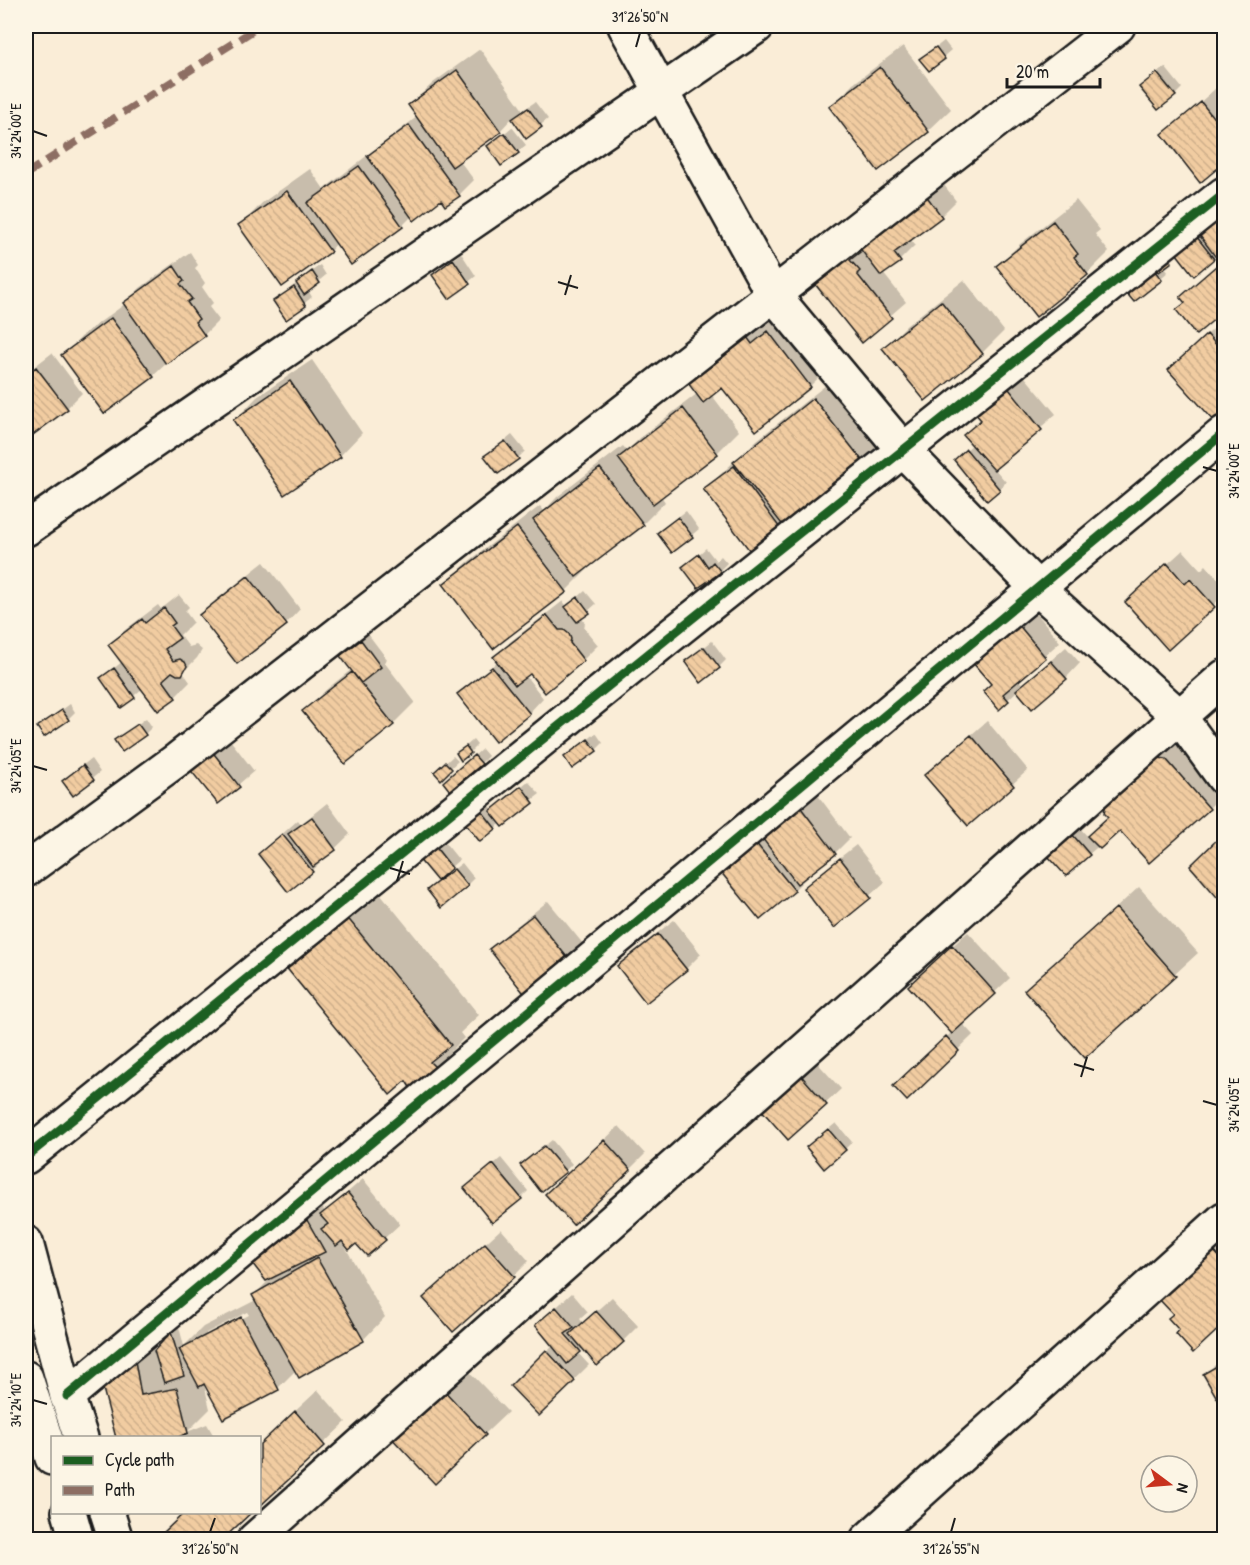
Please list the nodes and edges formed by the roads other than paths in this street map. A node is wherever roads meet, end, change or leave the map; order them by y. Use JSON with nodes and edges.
{"nodes":[{"id":1,"x":625,"y":26,"type":"edge"},
{"id":2,"x":757,"y":26,"type":"edge"},
{"id":3,"x":1118,"y":26,"type":"edge"},
{"id":4,"x":662,"y":92,"type":"junction"},
{"id":5,"x":1224,"y":194,"type":"edge"},
{"id":6,"x":773,"y":294,"type":"junction"},
{"id":7,"x":1224,"y":433,"type":"edge"},
{"id":8,"x":904,"y":452,"type":"junction"},
{"id":9,"x":26,"y":529,"type":"edge"},
{"id":10,"x":1037,"y":588,"type":"junction"},
{"id":11,"x":1224,"y":677,"type":"edge"},
{"id":12,"x":1179,"y":716,"type":"junction"},
{"id":13,"x":1224,"y":778,"type":"edge"},
{"id":14,"x":26,"y":870,"type":"edge"},
{"id":15,"x":26,"y":1157,"type":"edge"},
{"id":16,"x":1224,"y":1219,"type":"edge"},
{"id":17,"x":26,"y":1243,"type":"edge"},
{"id":18,"x":26,"y":1378,"type":"edge"},
{"id":19,"x":67,"y":1396,"type":"junction"},
{"id":20,"x":81,"y":1436,"type":"edge"},
{"id":21,"x":51,"y":1455,"type":"edge"},
{"id":22,"x":70,"y":1514,"type":"edge"},
{"id":23,"x":108,"y":1514,"type":"edge"},
{"id":24,"x":77,"y":1539,"type":"edge"},
{"id":25,"x":116,"y":1539,"type":"edge"},
{"id":26,"x":254,"y":1539,"type":"edge"},
{"id":27,"x":867,"y":1539,"type":"edge"}],
"edges":[{"from":1,"to":4,"type":"main road"},
{"from":2,"to":4,"type":"main road"},
{"from":3,"to":6,"type":"main road"},
{"from":4,"to":6,"type":"main road"},
{"from":4,"to":9,"type":"main road"},
{"from":5,"to":8,"type":"main road"},
{"from":6,"to":8,"type":"main road"},
{"from":6,"to":14,"type":"main road"},
{"from":7,"to":10,"type":"main road"},
{"from":8,"to":10,"type":"main road"},
{"from":8,"to":15,"type":"main road"},
{"from":10,"to":12,"type":"main road"},
{"from":10,"to":19,"type":"main road"},
{"from":11,"to":12,"type":"main road"},
{"from":12,"to":13,"type":"main road"},
{"from":12,"to":26,"type":"main road"},
{"from":16,"to":27,"type":"main road"},
{"from":17,"to":19,"type":"main road"},
{"from":18,"to":21,"type":"main road"},
{"from":19,"to":20,"type":"main road"},
{"from":22,"to":24,"type":"main road"},
{"from":23,"to":25,"type":"main road"}]}
